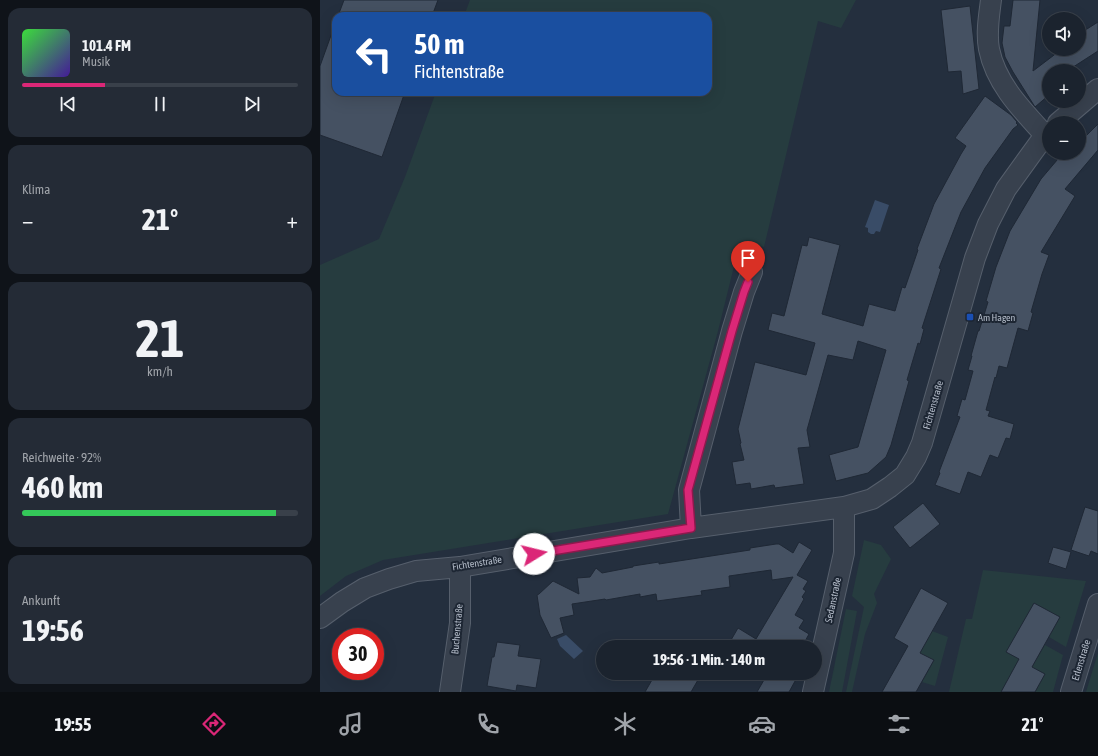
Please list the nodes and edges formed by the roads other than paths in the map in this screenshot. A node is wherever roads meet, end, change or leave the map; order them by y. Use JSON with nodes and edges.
{"nodes":[{"id":1,"x":991,"y":0,"type":"edge"},
{"id":2,"x":1098,"y":89,"type":"edge"},
{"id":3,"x":1067,"y":116,"type":"edge"},
{"id":4,"x":1042,"y":123,"type":"edge"},
{"id":5,"x":1042,"y":142,"type":"edge"},
{"id":6,"x":752,"y":272,"type":"dead end"},
{"id":7,"x":844,"y":507,"type":"junction"},
{"id":8,"x":691,"y":528,"type":"junction"},
{"id":9,"x":460,"y":566,"type":"junction"},
{"id":10,"x":1098,"y":604,"type":"edge"},
{"id":11,"x":320,"y":618,"type":"edge"},
{"id":12,"x":450,"y":692,"type":"edge"},
{"id":13,"x":813,"y":692,"type":"edge"},
{"id":14,"x":1071,"y":692,"type":"edge"}],
"edges":[{"from":1,"to":4,"type":"street"},
{"from":2,"to":3,"type":"street","name":"Fichtenstraße"},
{"from":5,"to":7,"type":"street","name":"Fichtenstraße"},
{"from":6,"to":8,"type":"street"},
{"from":7,"to":8,"type":"street","name":"Fichtenstraße"},
{"from":7,"to":13,"type":"street","name":"Sedanstraße"},
{"from":8,"to":9,"type":"street","name":"Fichtenstraße"},
{"from":9,"to":11,"type":"street","name":"Fichtenstraße"},
{"from":9,"to":12,"type":"street","name":"Buchenstraße"},
{"from":10,"to":14,"type":"street","name":"Erlenstraße"}]}
